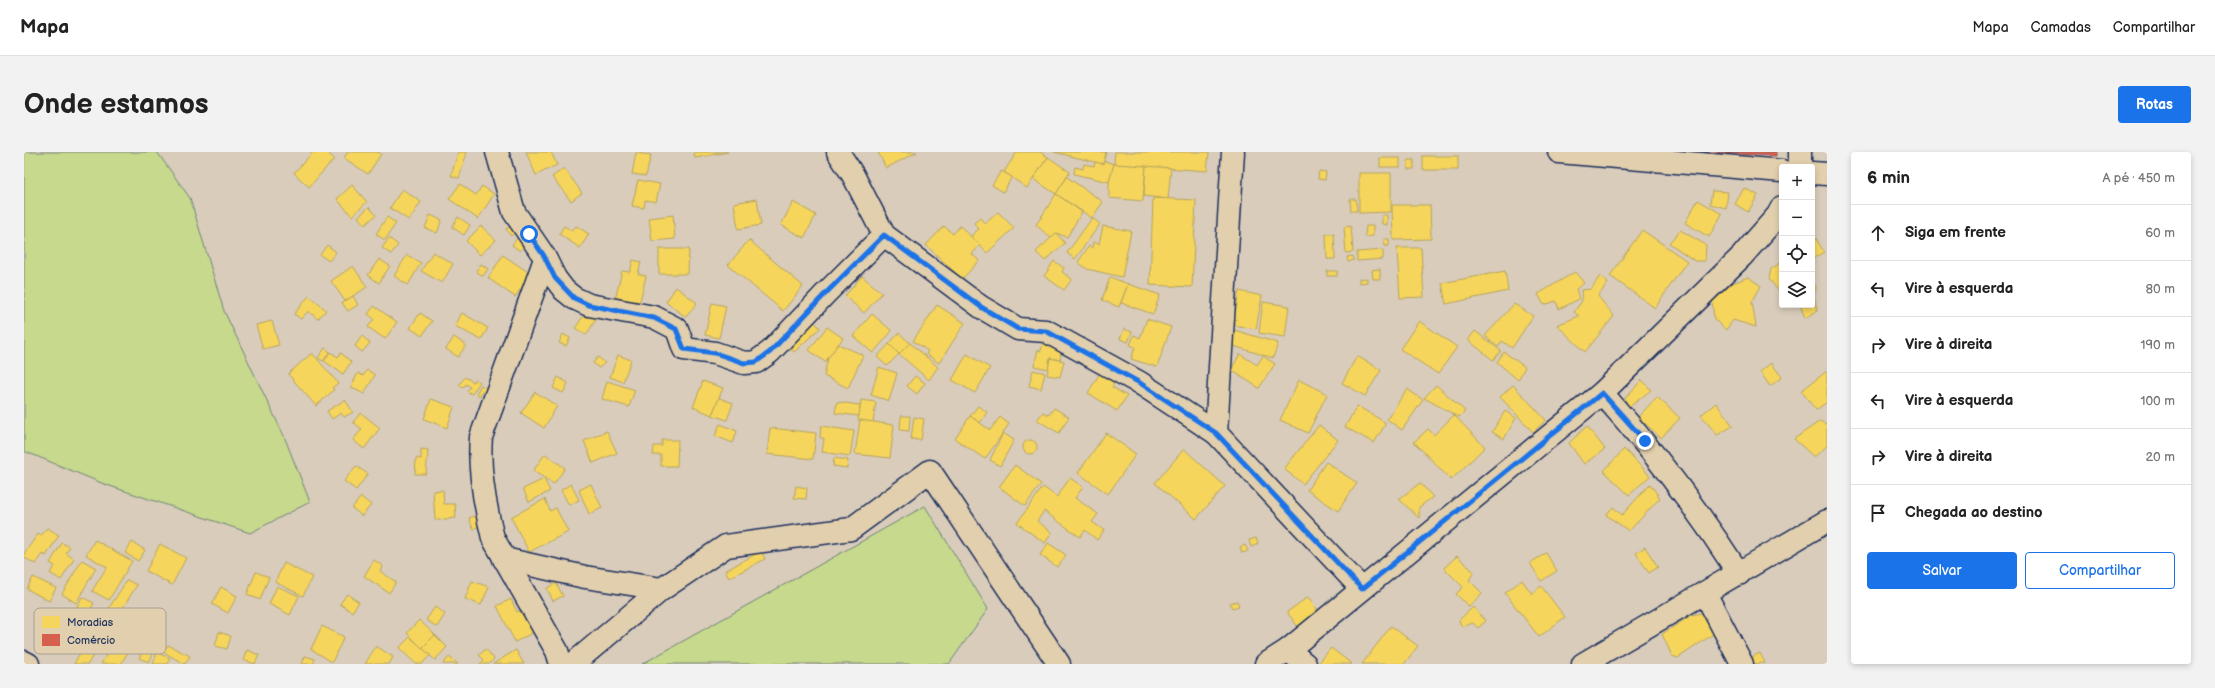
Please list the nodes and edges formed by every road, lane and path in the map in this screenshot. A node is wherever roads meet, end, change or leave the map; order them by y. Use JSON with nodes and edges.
{"nodes":[{"id":1,"x":497,"y":152,"type":"edge"},
{"id":2,"x":838,"y":152,"type":"edge"},
{"id":3,"x":1233,"y":152,"type":"edge"},
{"id":4,"x":1559,"y":152,"type":"edge"},
{"id":5,"x":1800,"y":152,"type":"edge"},
{"id":6,"x":1800,"y":164,"type":"edge"},
{"id":7,"x":1779,"y":171,"type":"edge"},
{"id":8,"x":1815,"y":173,"type":"edge"},
{"id":9,"x":1827,"y":174,"type":"edge"},
{"id":10,"x":1779,"y":213,"type":"edge"},
{"id":11,"x":884,"y":235,"type":"junction"},
{"id":12,"x":545,"y":260,"type":"junction"},
{"id":13,"x":1602,"y":393,"type":"junction"},
{"id":14,"x":1216,"y":433,"type":"junction"},
{"id":15,"x":1827,"y":521,"type":"edge"},
{"id":16,"x":504,"y":559,"type":"junction"},
{"id":17,"x":1739,"y":574,"type":"junction"},
{"id":18,"x":662,"y":589,"type":"junction"},
{"id":19,"x":1362,"y":589,"type":"junction"},
{"id":20,"x":1705,"y":593,"type":"junction"},
{"id":21,"x":1288,"y":650,"type":"junction"},
{"id":22,"x":24,"y":662,"type":"edge"},
{"id":23,"x":28,"y":664,"type":"edge"},
{"id":24,"x":561,"y":664,"type":"edge"},
{"id":25,"x":573,"y":664,"type":"edge"},
{"id":26,"x":1059,"y":664,"type":"edge"},
{"id":27,"x":1266,"y":664,"type":"edge"},
{"id":28,"x":1304,"y":664,"type":"edge"},
{"id":29,"x":1583,"y":664,"type":"edge"},
{"id":30,"x":1742,"y":664,"type":"edge"}],
"edges":[{"from":1,"to":12,"type":"street"},
{"from":2,"to":11,"type":"street"},
{"from":3,"to":14,"type":"street"},
{"from":4,"to":7,"type":"street"},
{"from":5,"to":6,"type":"street"},
{"from":8,"to":9,"type":"street"},
{"from":10,"to":13,"type":"street"},
{"from":11,"to":12,"type":"street"},
{"from":11,"to":14,"type":"street"},
{"from":12,"to":16,"type":"street"},
{"from":13,"to":17,"type":"street"},
{"from":13,"to":19,"type":"street"},
{"from":14,"to":19,"type":"street"},
{"from":15,"to":17,"type":"street"},
{"from":16,"to":18,"type":"street"},
{"from":16,"to":24,"type":"street"},
{"from":17,"to":20,"type":"street"},
{"from":18,"to":25,"type":"street"},
{"from":18,"to":26,"type":"street"},
{"from":19,"to":21,"type":"street"},
{"from":20,"to":29,"type":"street"},
{"from":20,"to":30,"type":"street"},
{"from":21,"to":27,"type":"street"},
{"from":21,"to":28,"type":"street"},
{"from":22,"to":23,"type":"street"}]}
